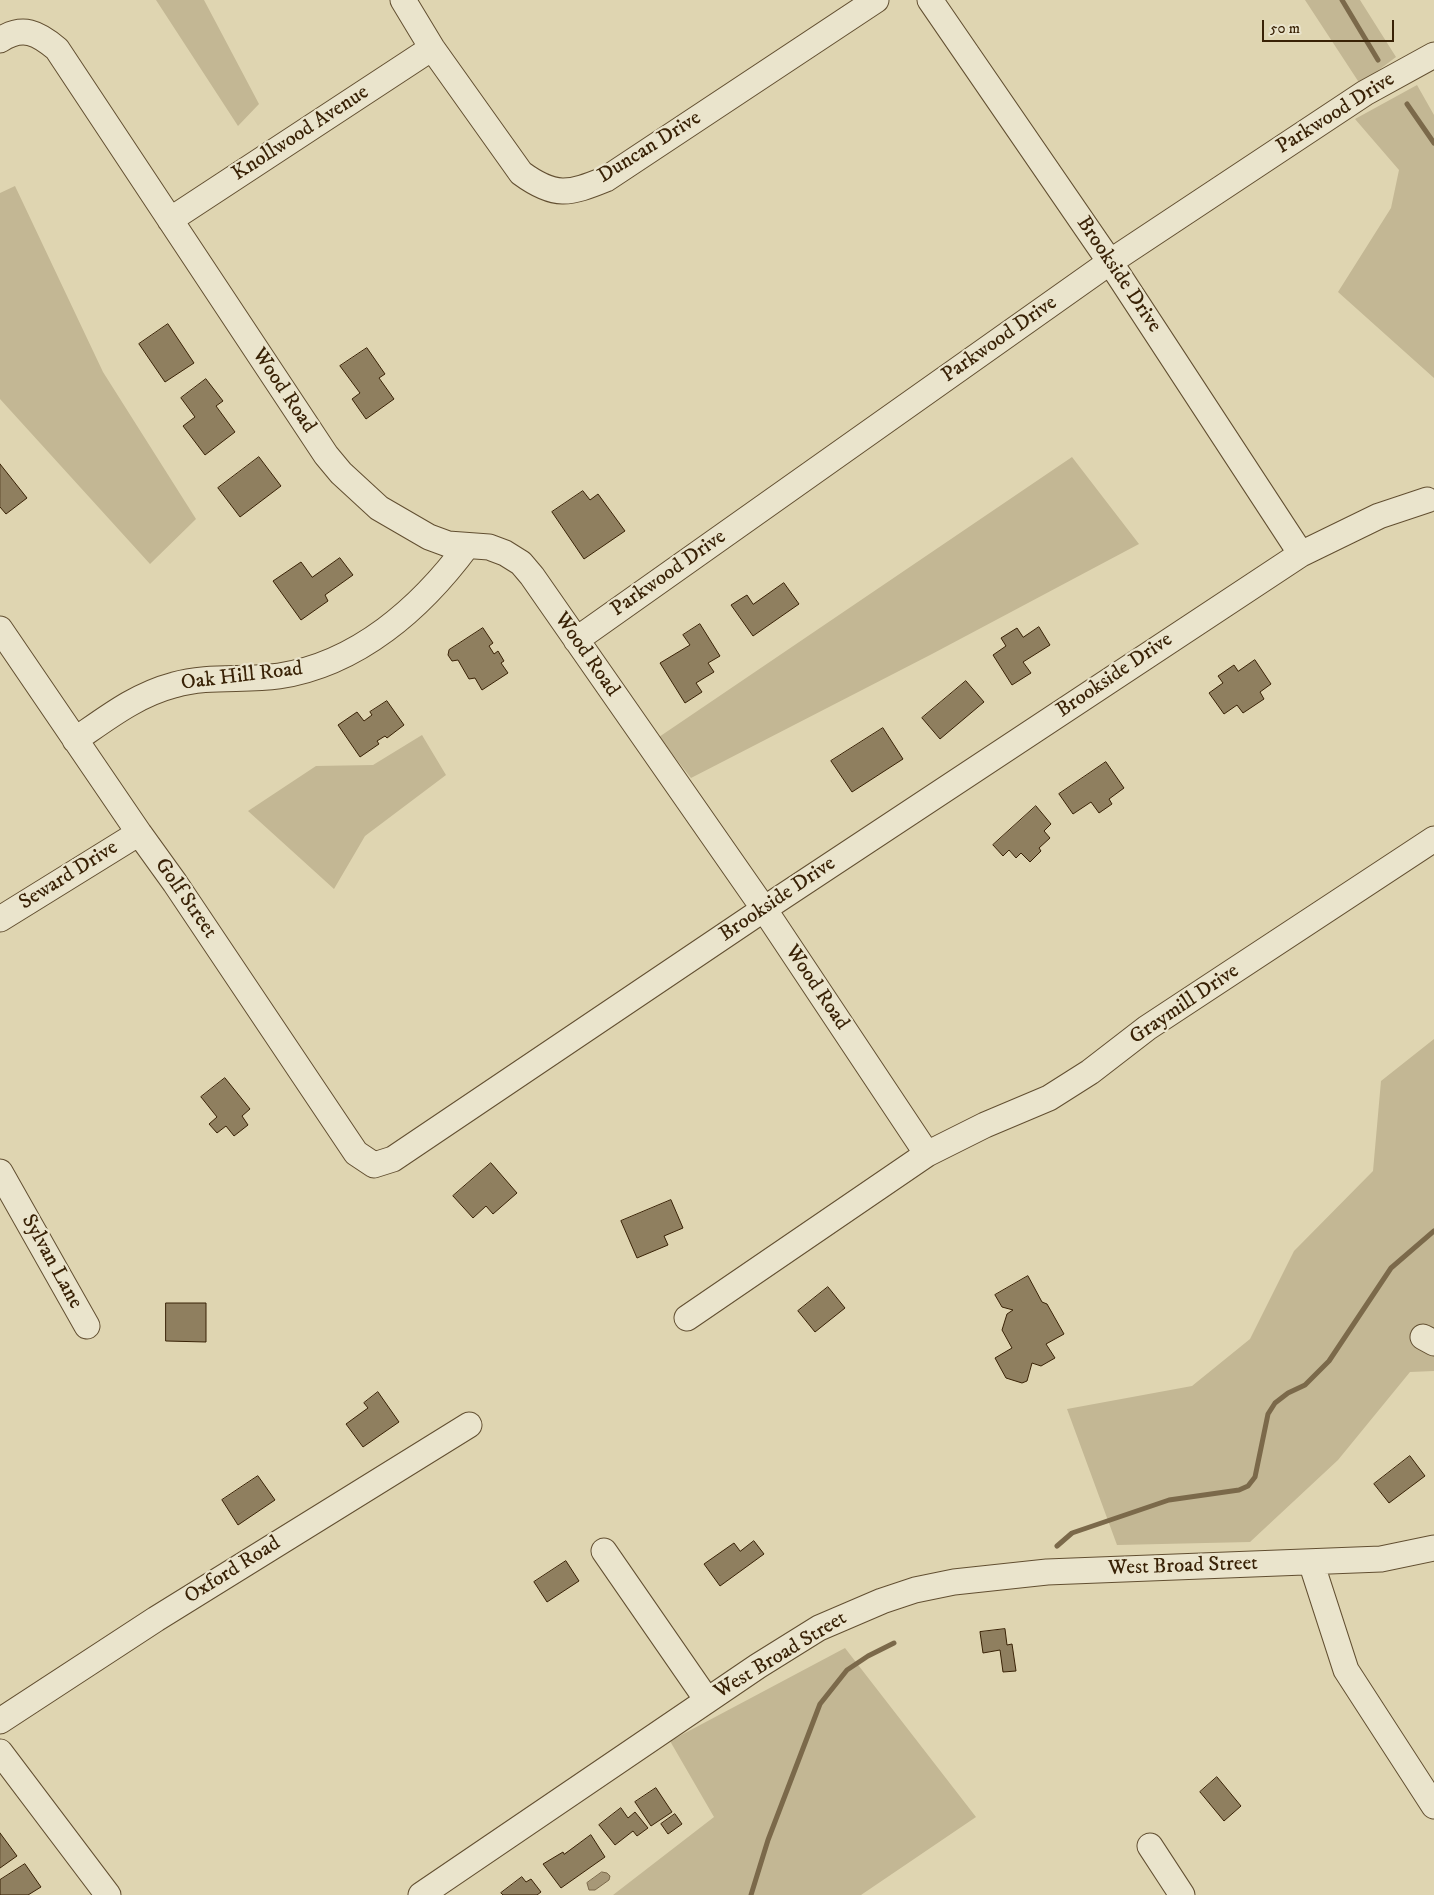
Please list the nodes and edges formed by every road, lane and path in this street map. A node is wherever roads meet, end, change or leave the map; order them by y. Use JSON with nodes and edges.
{"nodes":[{"id":1,"x":402,"y":0,"type":"edge"},
{"id":2,"x":876,"y":0,"type":"edge"},
{"id":3,"x":930,"y":0,"type":"edge"},
{"id":4,"x":0,"y":40,"type":"edge"},
{"id":5,"x":432,"y":48,"type":"junction"},
{"id":6,"x":1434,"y":55,"type":"edge"},
{"id":7,"x":170,"y":220,"type":"junction"},
{"id":8,"x":1110,"y":262,"type":"junction"},
{"id":9,"x":1427,"y":500,"type":"dead end"},
{"id":10,"x":467,"y":546,"type":"junction"},
{"id":11,"x":1301,"y":554,"type":"junction"},
{"id":12,"x":0,"y":629,"type":"edge"},
{"id":13,"x":576,"y":640,"type":"junction"},
{"id":14,"x":76,"y":740,"type":"junction"},
{"id":15,"x":139,"y":833,"type":"junction"},
{"id":16,"x":1434,"y":839,"type":"edge"},
{"id":17,"x":764,"y":910,"type":"junction"},
{"id":18,"x":0,"y":919,"type":"edge"},
{"id":19,"x":927,"y":1154,"type":"junction"},
{"id":20,"x":374,"y":1165,"type":"joint"},
{"id":21,"x":0,"y":1172,"type":"edge"},
{"id":22,"x":688,"y":1318,"type":"dead end"},
{"id":23,"x":87,"y":1326,"type":"dead end"},
{"id":24,"x":469,"y":1425,"type":"dead end"},
{"id":25,"x":1434,"y":1548,"type":"edge"},
{"id":26,"x":604,"y":1551,"type":"dead end"},
{"id":27,"x":1311,"y":1562,"type":"junction"},
{"id":28,"x":707,"y":1700,"type":"junction"},
{"id":29,"x":0,"y":1721,"type":"edge"},
{"id":30,"x":0,"y":1752,"type":"edge"},
{"id":31,"x":1434,"y":1806,"type":"edge"},
{"id":32,"x":1150,"y":1846,"type":"dead end"},
{"id":33,"x":108,"y":1895,"type":"edge"},
{"id":34,"x":421,"y":1895,"type":"edge"},
{"id":35,"x":1182,"y":1895,"type":"edge"}],
"edges":[{"from":1,"to":5,"type":"street","name":"Duncan Drive"},
{"from":2,"to":5,"type":"street","name":"Duncan Drive"},
{"from":3,"to":8,"type":"street","name":"Brookside Drive"},
{"from":4,"to":7,"type":"street","name":"Wood Road"},
{"from":5,"to":7,"type":"street","name":"Knollwood Avenue"},
{"from":6,"to":8,"type":"street","name":"Parkwood Drive"},
{"from":7,"to":10,"type":"street","name":"Wood Road"},
{"from":8,"to":11,"type":"street","name":"Brookside Drive"},
{"from":8,"to":13,"type":"street","name":"Parkwood Drive"},
{"from":9,"to":11,"type":"street"},
{"from":10,"to":13,"type":"street","name":"Wood Road"},
{"from":10,"to":14,"type":"street","name":"Oak Hill Road"},
{"from":11,"to":17,"type":"street","name":"Brookside Drive"},
{"from":12,"to":14,"type":"street","name":"Golf Street"},
{"from":13,"to":17,"type":"street","name":"Wood Road"},
{"from":14,"to":15,"type":"street","name":"Golf Street"},
{"from":15,"to":18,"type":"street","name":"Seward Drive"},
{"from":15,"to":20,"type":"street","name":"Golf Street"},
{"from":16,"to":19,"type":"street","name":"Graymill Drive"},
{"from":17,"to":19,"type":"street","name":"Wood Road"},
{"from":17,"to":20,"type":"street","name":"Brookside Drive"},
{"from":19,"to":22,"type":"street"},
{"from":21,"to":23,"type":"street","name":"Sylvan Lane"},
{"from":24,"to":29,"type":"street","name":"Oxford Road"},
{"from":25,"to":27,"type":"street","name":"West Broad Street"},
{"from":26,"to":28,"type":"street"},
{"from":27,"to":28,"type":"street","name":"West Broad Street"},
{"from":27,"to":31,"type":"street"},
{"from":28,"to":34,"type":"street","name":"West Broad Street"},
{"from":30,"to":33,"type":"street"},
{"from":32,"to":35,"type":"street"}]}
